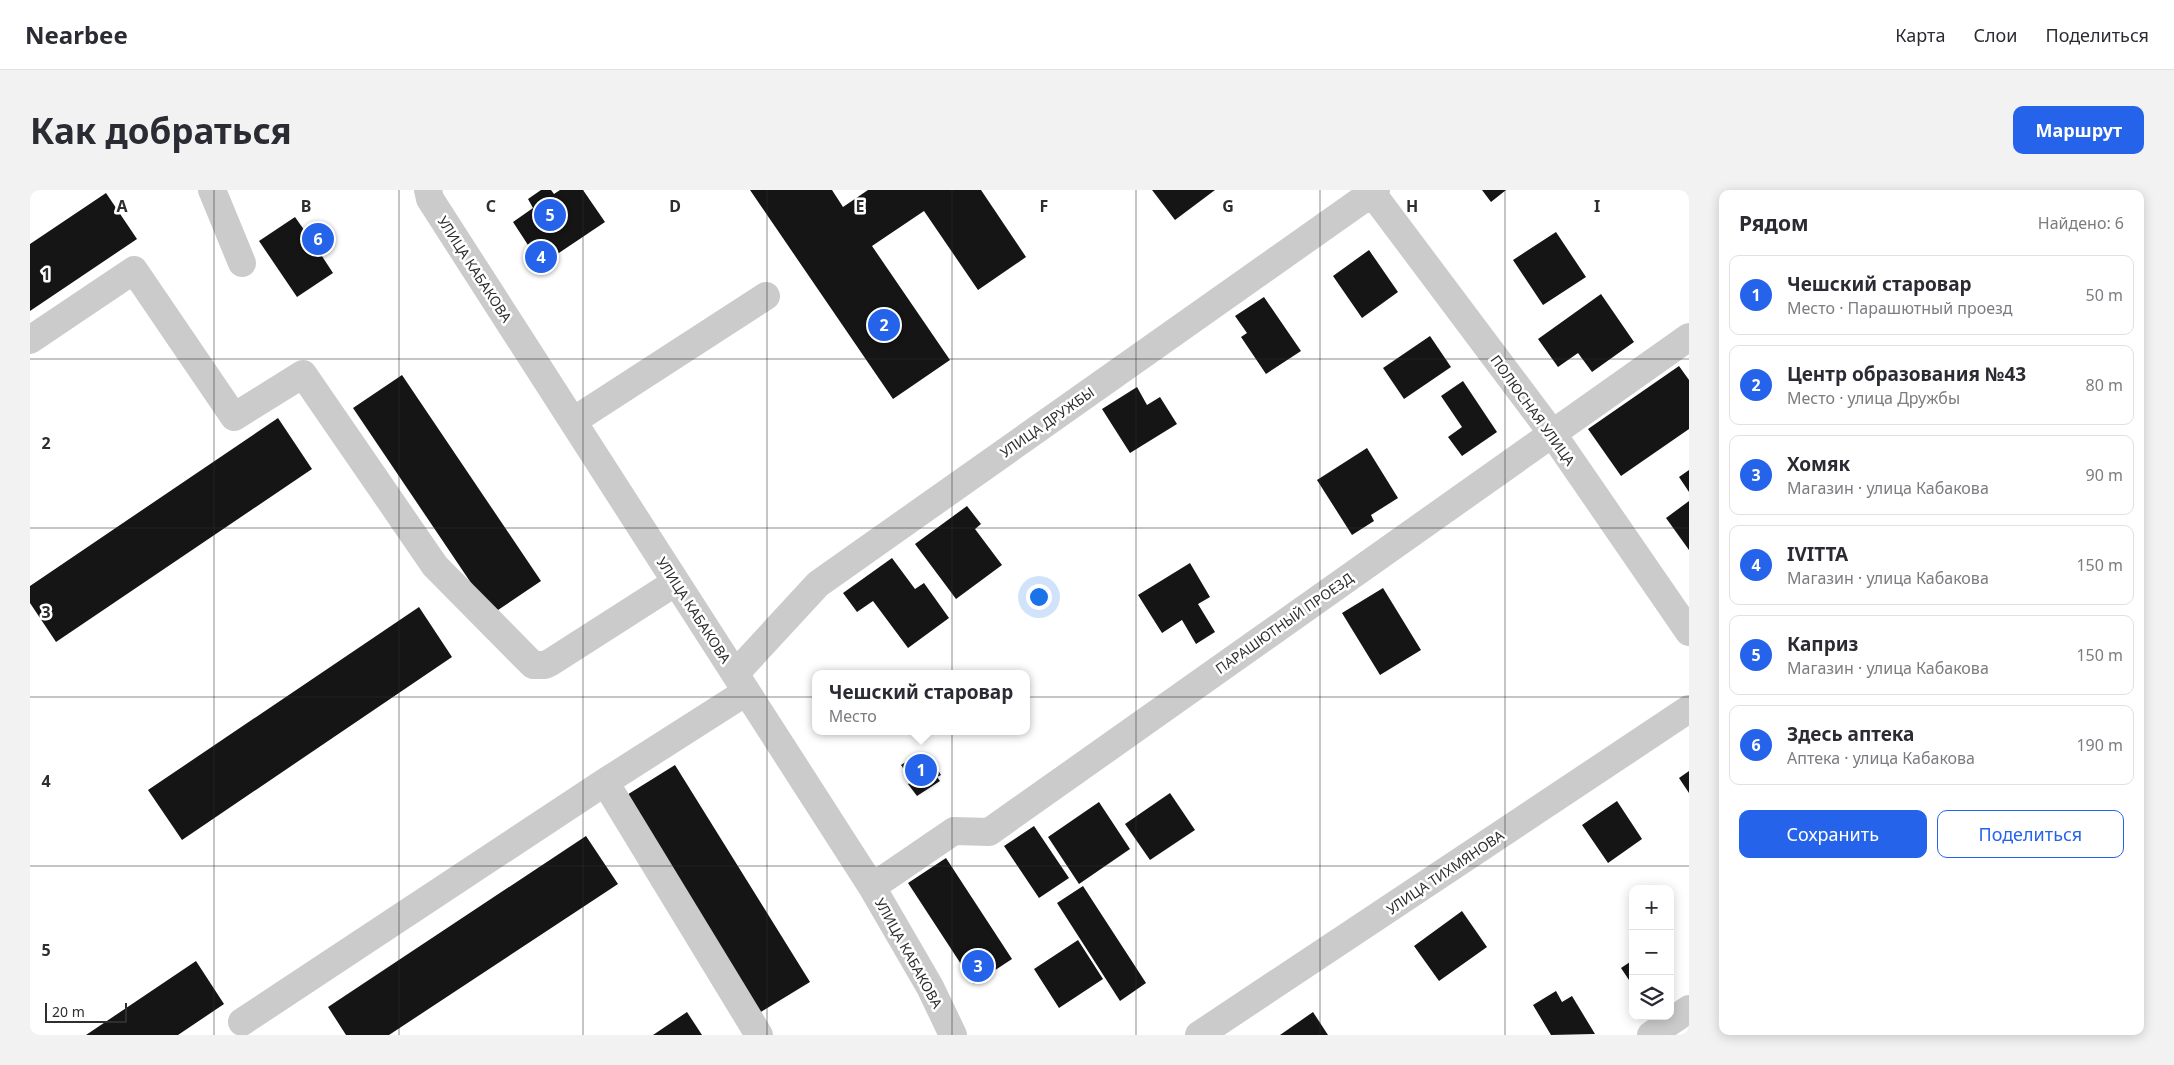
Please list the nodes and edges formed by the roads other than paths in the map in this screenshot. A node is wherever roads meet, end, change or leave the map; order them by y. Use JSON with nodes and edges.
{"nodes":[{"id":1,"x":212,"y":190,"type":"edge"},
{"id":2,"x":428,"y":190,"type":"edge"},
{"id":3,"x":1374,"y":191,"type":"edge"},
{"id":4,"x":242,"y":263,"type":"dead end"},
{"id":5,"x":766,"y":296,"type":"dead end"},
{"id":6,"x":1689,"y":337,"type":"edge"},
{"id":7,"x":30,"y":340,"type":"edge"},
{"id":8,"x":573,"y":421,"type":"junction"},
{"id":9,"x":1552,"y":433,"type":"junction"},
{"id":10,"x":676,"y":582,"type":"junction"},
{"id":11,"x":1689,"y":632,"type":"edge"},
{"id":12,"x":741,"y":683,"type":"junction"},
{"id":13,"x":1689,"y":709,"type":"edge"},
{"id":14,"x":605,"y":782,"type":"junction"},
{"id":15,"x":872,"y":887,"type":"junction"},
{"id":16,"x":1689,"y":1009,"type":"edge"},
{"id":17,"x":242,"y":1022,"type":"dead end"},
{"id":18,"x":759,"y":1035,"type":"edge"},
{"id":19,"x":952,"y":1035,"type":"edge"},
{"id":20,"x":1199,"y":1035,"type":"edge"},
{"id":21,"x":1651,"y":1035,"type":"edge"}],
"edges":[{"from":1,"to":4,"type":"street"},
{"from":2,"to":8,"type":"street","name":"УЛИЦА КАБАКОВА"},
{"from":3,"to":9,"type":"street","name":"ПОЛЮСНАЯ УЛИЦА"},
{"from":3,"to":12,"type":"street","name":"УЛИЦА ДРУЖБЫ"},
{"from":5,"to":8,"type":"street"},
{"from":6,"to":9,"type":"street","name":"ПАРАШЮТНЫЙ ПРОЕЗД"},
{"from":7,"to":10,"type":"street"},
{"from":8,"to":10,"type":"street","name":"УЛИЦА КАБАКОВА"},
{"from":9,"to":11,"type":"street","name":"ПОЛЮСНАЯ УЛИЦА"},
{"from":9,"to":15,"type":"street","name":"ПАРАШЮТНЫЙ ПРОЕЗД"},
{"from":10,"to":12,"type":"street","name":"УЛИЦА КАБАКОВА"},
{"from":12,"to":14,"type":"street","name":"УЛИЦА ДРУЖБЫ"},
{"from":12,"to":15,"type":"street","name":"УЛИЦА КАБАКОВА"},
{"from":13,"to":20,"type":"street","name":"УЛИЦА ТИХМЯНОВА"},
{"from":14,"to":17,"type":"street","name":"УЛИЦА ДРУЖБЫ"},
{"from":14,"to":18,"type":"street"},
{"from":15,"to":19,"type":"street","name":"УЛИЦА КАБАКОВА"},
{"from":16,"to":21,"type":"street"}]}
